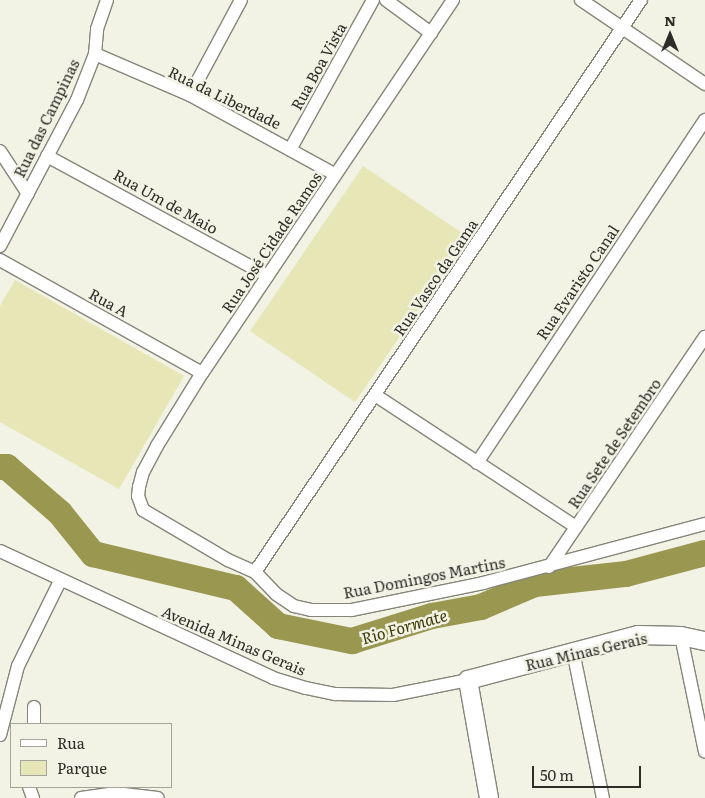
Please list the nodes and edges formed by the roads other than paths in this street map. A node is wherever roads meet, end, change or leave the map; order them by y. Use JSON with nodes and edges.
{"nodes":[{"id":1,"x":107,"y":0,"type":"edge"},
{"id":2,"x":241,"y":0,"type":"edge"},
{"id":3,"x":373,"y":0,"type":"edge"},
{"id":4,"x":386,"y":0,"type":"edge"},
{"id":5,"x":453,"y":0,"type":"edge"},
{"id":6,"x":581,"y":0,"type":"edge"},
{"id":7,"x":641,"y":0,"type":"edge"},
{"id":8,"x":623,"y":28,"type":"junction"},
{"id":9,"x":431,"y":33,"type":"junction"},
{"id":10,"x":95,"y":54,"type":"junction"},
{"id":11,"x":705,"y":84,"type":"edge"},
{"id":12,"x":190,"y":95,"type":"junction"},
{"id":13,"x":705,"y":120,"type":"edge"},
{"id":14,"x":291,"y":148,"type":"junction"},
{"id":15,"x":0,"y":151,"type":"edge"},
{"id":16,"x":47,"y":156,"type":"junction"},
{"id":17,"x":336,"y":175,"type":"junction"},
{"id":18,"x":28,"y":194,"type":"junction"},
{"id":19,"x":0,"y":246,"type":"edge"},
{"id":20,"x":0,"y":260,"type":"edge"},
{"id":21,"x":268,"y":276,"type":"junction"},
{"id":22,"x":705,"y":337,"type":"edge"},
{"id":23,"x":202,"y":373,"type":"junction"},
{"id":24,"x":375,"y":395,"type":"junction"},
{"id":25,"x":477,"y":463,"type":"junction"},
{"id":26,"x":143,"y":510,"type":"joint"},
{"id":27,"x":705,"y":524,"type":"edge"},
{"id":28,"x":576,"y":527,"type":"junction"},
{"id":29,"x":0,"y":552,"type":"edge"},
{"id":30,"x":549,"y":567,"type":"junction"},
{"id":31,"x":255,"y":572,"type":"junction"},
{"id":32,"x":60,"y":581,"type":"junction"},
{"id":33,"x":681,"y":636,"type":"junction"},
{"id":34,"x":705,"y":642,"type":"edge"},
{"id":35,"x":573,"y":651,"type":"junction"},
{"id":36,"x":468,"y":680,"type":"junction"},
{"id":37,"x":34,"y":707,"type":"dead end"},
{"id":38,"x":34,"y":723,"type":"edge"},
{"id":39,"x":0,"y":735,"type":"edge"},
{"id":40,"x":705,"y":752,"type":"edge"},
{"id":41,"x":83,"y":797,"type":"edge"},
{"id":42,"x":158,"y":798,"type":"edge"},
{"id":43,"x":489,"y":798,"type":"edge"},
{"id":44,"x":603,"y":798,"type":"edge"}],
"edges":[{"from":1,"to":10,"type":"street","name":"Rua das Campinas"},
{"from":2,"to":12,"type":"street"},
{"from":3,"to":14,"type":"street","name":"Rua Boa Vista"},
{"from":4,"to":9,"type":"street"},
{"from":5,"to":9,"type":"street","name":"Rua José Cidade Ramos"},
{"from":6,"to":8,"type":"street"},
{"from":7,"to":8,"type":"street","name":"Rua Vasco da Gama"},
{"from":8,"to":11,"type":"street"},
{"from":8,"to":24,"type":"street","name":"Rua Vasco da Gama"},
{"from":9,"to":17,"type":"street","name":"Rua José Cidade Ramos"},
{"from":10,"to":12,"type":"street","name":"Rua da Liberdade"},
{"from":10,"to":16,"type":"street","name":"Rua das Campinas"},
{"from":12,"to":14,"type":"street","name":"Rua da Liberdade"},
{"from":13,"to":25,"type":"street","name":"Rua Evaristo Canal"},
{"from":14,"to":17,"type":"street","name":"Rua da Liberdade"},
{"from":15,"to":18,"type":"street"},
{"from":16,"to":18,"type":"street","name":"Rua das Campinas"},
{"from":16,"to":21,"type":"street","name":"Rua Um de Maio"},
{"from":17,"to":21,"type":"street","name":"Rua José Cidade Ramos"},
{"from":18,"to":19,"type":"street","name":"Rua das Campinas"},
{"from":20,"to":23,"type":"street","name":"Rua A"},
{"from":21,"to":23,"type":"street","name":"Rua José Cidade Ramos"},
{"from":22,"to":28,"type":"street","name":"Rua Sete de Setembro"},
{"from":23,"to":26,"type":"street","name":"Rua José Cidade Ramos"},
{"from":24,"to":25,"type":"street"},
{"from":24,"to":31,"type":"street","name":"Rua Vasco da Gama"},
{"from":25,"to":28,"type":"street"},
{"from":26,"to":31,"type":"street","name":"Rua Domingos Martins"},
{"from":27,"to":30,"type":"street","name":"Rua Domingos Martins"},
{"from":28,"to":30,"type":"street","name":"Rua Sete de Setembro"},
{"from":29,"to":32,"type":"street","name":"Avenida Minas Gerais"},
{"from":30,"to":31,"type":"street","name":"Rua Domingos Martins"},
{"from":32,"to":36,"type":"street","name":"Avenida Minas Gerais"},
{"from":32,"to":39,"type":"street"},
{"from":33,"to":34,"type":"street","name":"Rua Minas Gerais"},
{"from":33,"to":35,"type":"street","name":"Rua Minas Gerais"},
{"from":33,"to":40,"type":"street"},
{"from":35,"to":36,"type":"street","name":"Rua Minas Gerais"},
{"from":35,"to":44,"type":"street"},
{"from":36,"to":43,"type":"street"},
{"from":37,"to":38,"type":"street"},
{"from":41,"to":42,"type":"street"}]}
